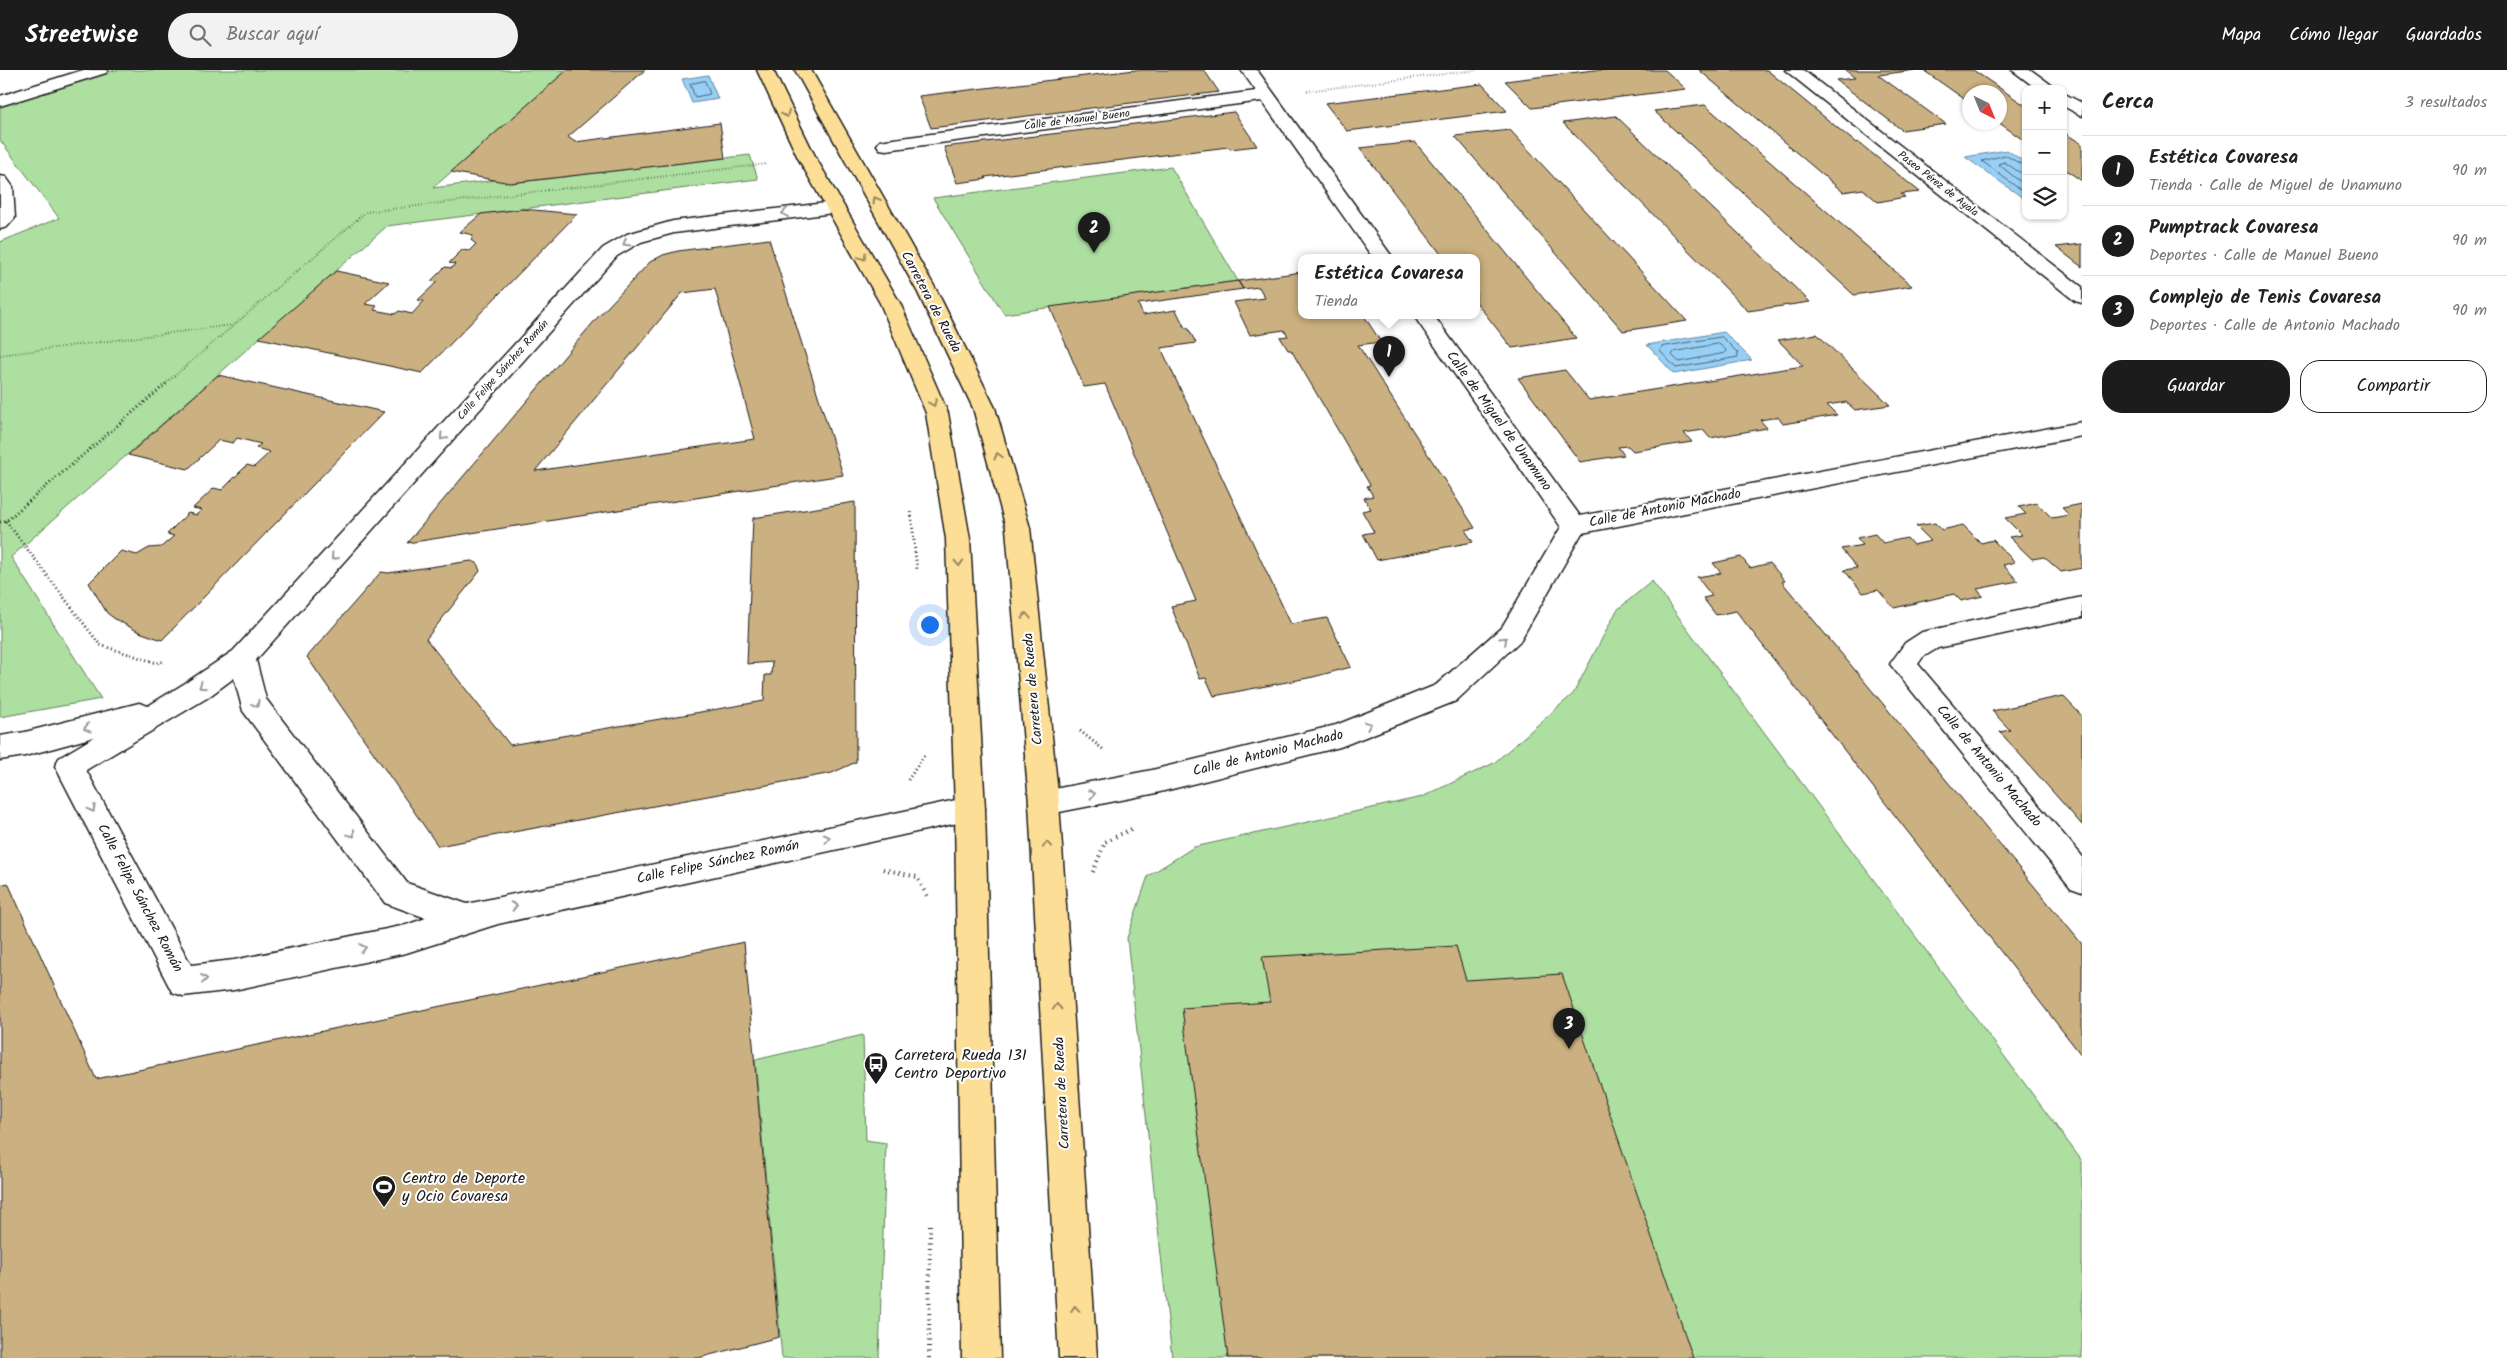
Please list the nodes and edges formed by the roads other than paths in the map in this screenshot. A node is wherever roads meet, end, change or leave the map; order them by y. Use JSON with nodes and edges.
{"nodes":[{"id":1,"x":100,"y":70,"type":"edge"},
{"id":2,"x":765,"y":70,"type":"edge"},
{"id":3,"x":803,"y":70,"type":"edge"},
{"id":4,"x":1249,"y":70,"type":"edge"},
{"id":5,"x":1793,"y":70,"type":"edge"},
{"id":6,"x":2020,"y":70,"type":"edge"},
{"id":7,"x":2043,"y":85,"type":"edge"},
{"id":8,"x":1267,"y":95,"type":"junction"},
{"id":9,"x":0,"y":101,"type":"edge"},
{"id":10,"x":2067,"y":101,"type":"edge"},
{"id":11,"x":2082,"y":110,"type":"edge"},
{"id":12,"x":886,"y":145,"type":"dead end"},
{"id":13,"x":0,"y":181,"type":"edge"},
{"id":14,"x":834,"y":208,"type":"junction"},
{"id":15,"x":0,"y":223,"type":"edge"},
{"id":16,"x":1380,"y":254,"type":"edge"},
{"id":17,"x":2082,"y":297,"type":"edge"},
{"id":18,"x":1426,"y":319,"type":"edge"},
{"id":19,"x":2082,"y":429,"type":"edge"},
{"id":20,"x":1574,"y":526,"type":"junction"},
{"id":21,"x":2082,"y":608,"type":"edge"},
{"id":22,"x":242,"y":658,"type":"junction"},
{"id":23,"x":168,"y":707,"type":"junction"},
{"id":24,"x":12,"y":746,"type":"edge"},
{"id":25,"x":69,"y":766,"type":"junction"},
{"id":26,"x":1044,"y":803,"type":"junction"},
{"id":27,"x":970,"y":809,"type":"junction"},
{"id":28,"x":2082,"y":878,"type":"edge"},
{"id":29,"x":467,"y":918,"type":"junction"},
{"id":30,"x":981,"y":1358,"type":"edge"},
{"id":31,"x":1078,"y":1358,"type":"edge"}],
"edges":[{"from":1,"to":9,"type":"street"},
{"from":2,"to":14,"type":"main road","one_way":true},
{"from":26,"to":3,"type":"main road","name":"Carretera de Rueda","one_way":true},
{"from":4,"to":8,"type":"street"},
{"from":5,"to":17,"type":"street","name":"Paseo Pérez de Ayala"},
{"from":6,"to":7,"type":"street"},
{"from":8,"to":12,"type":"street","name":"Calle de Manuel Bueno"},
{"from":8,"to":16,"type":"street"},
{"from":10,"to":11,"type":"street"},
{"from":13,"to":15,"type":"street"},
{"from":14,"to":22,"type":"street","name":"Calle Felipe Sánchez Román","one_way":true},
{"from":14,"to":27,"type":"main road","one_way":true},
{"from":18,"to":20,"type":"street","name":"Calle de Miguel de Unamuno"},
{"from":19,"to":20,"type":"street","name":"Calle de Antonio Machado"},
{"from":26,"to":20,"type":"street","name":"Calle de Antonio Machado","one_way":true},
{"from":21,"to":28,"type":"street","name":"Calle de Antonio Machado"},
{"from":22,"to":23,"type":"street","name":"Calle Felipe Sánchez Román","one_way":true},
{"from":22,"to":29,"type":"street","one_way":true},
{"from":23,"to":24,"type":"street","one_way":true},
{"from":23,"to":25,"type":"street","name":"Calle Felipe Sánchez Román"},
{"from":24,"to":25,"type":"street"},
{"from":25,"to":29,"type":"street","name":"Calle Felipe Sánchez Román","one_way":true},
{"from":31,"to":26,"type":"main road","name":"Carretera de Rueda","one_way":true},
{"from":29,"to":27,"type":"street","name":"Calle Felipe Sánchez Román","one_way":true},
{"from":27,"to":30,"type":"main road"}]}
